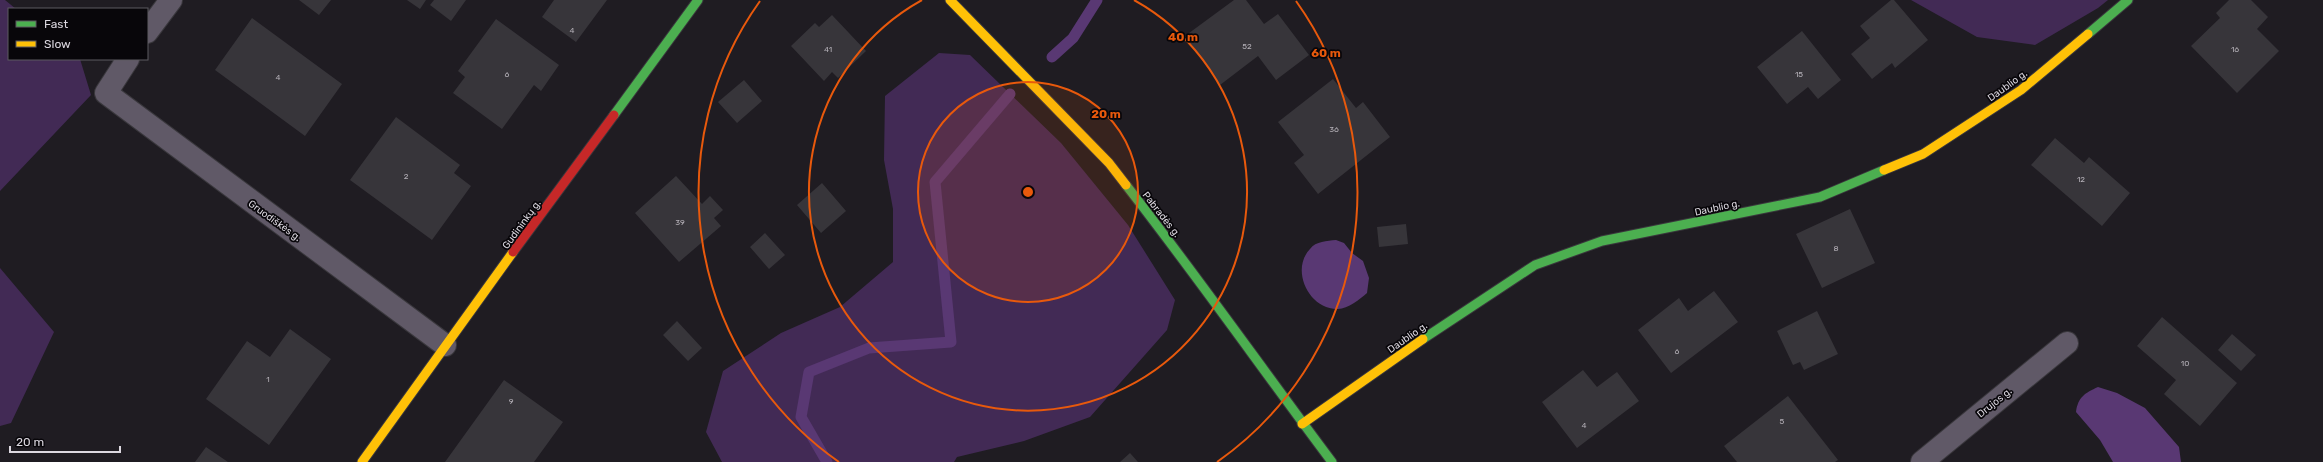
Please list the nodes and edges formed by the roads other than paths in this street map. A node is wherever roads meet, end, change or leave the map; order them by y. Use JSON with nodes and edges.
{"nodes":[{"id":1,"x":171,"y":0,"type":"edge"},
{"id":2,"x":698,"y":0,"type":"edge"},
{"id":3,"x":950,"y":0,"type":"edge"},
{"id":4,"x":2128,"y":0,"type":"edge"},
{"id":5,"x":148,"y":31,"type":"edge"},
{"id":6,"x":127,"y":60,"type":"edge"},
{"id":7,"x":2067,"y":342,"type":"dead end"},
{"id":8,"x":445,"y":345,"type":"junction"},
{"id":9,"x":1302,"y":424,"type":"junction"},
{"id":10,"x":362,"y":462,"type":"edge"},
{"id":11,"x":1332,"y":462,"type":"edge"},
{"id":12,"x":1922,"y":462,"type":"edge"}],
"edges":[{"from":1,"to":5,"type":"street"},
{"from":2,"to":8,"type":"street","name":"Gudininkų g."},
{"from":3,"to":9,"type":"street","name":"Pabradės g."},
{"from":4,"to":9,"type":"street","name":"Daublio g."},
{"from":6,"to":8,"type":"street","name":"Gruodiškės g."},
{"from":7,"to":12,"type":"street","name":"Drujos g."},
{"from":8,"to":10,"type":"street","name":"Gudininkų g."},
{"from":9,"to":11,"type":"street","name":"Pabradės g."}]}
